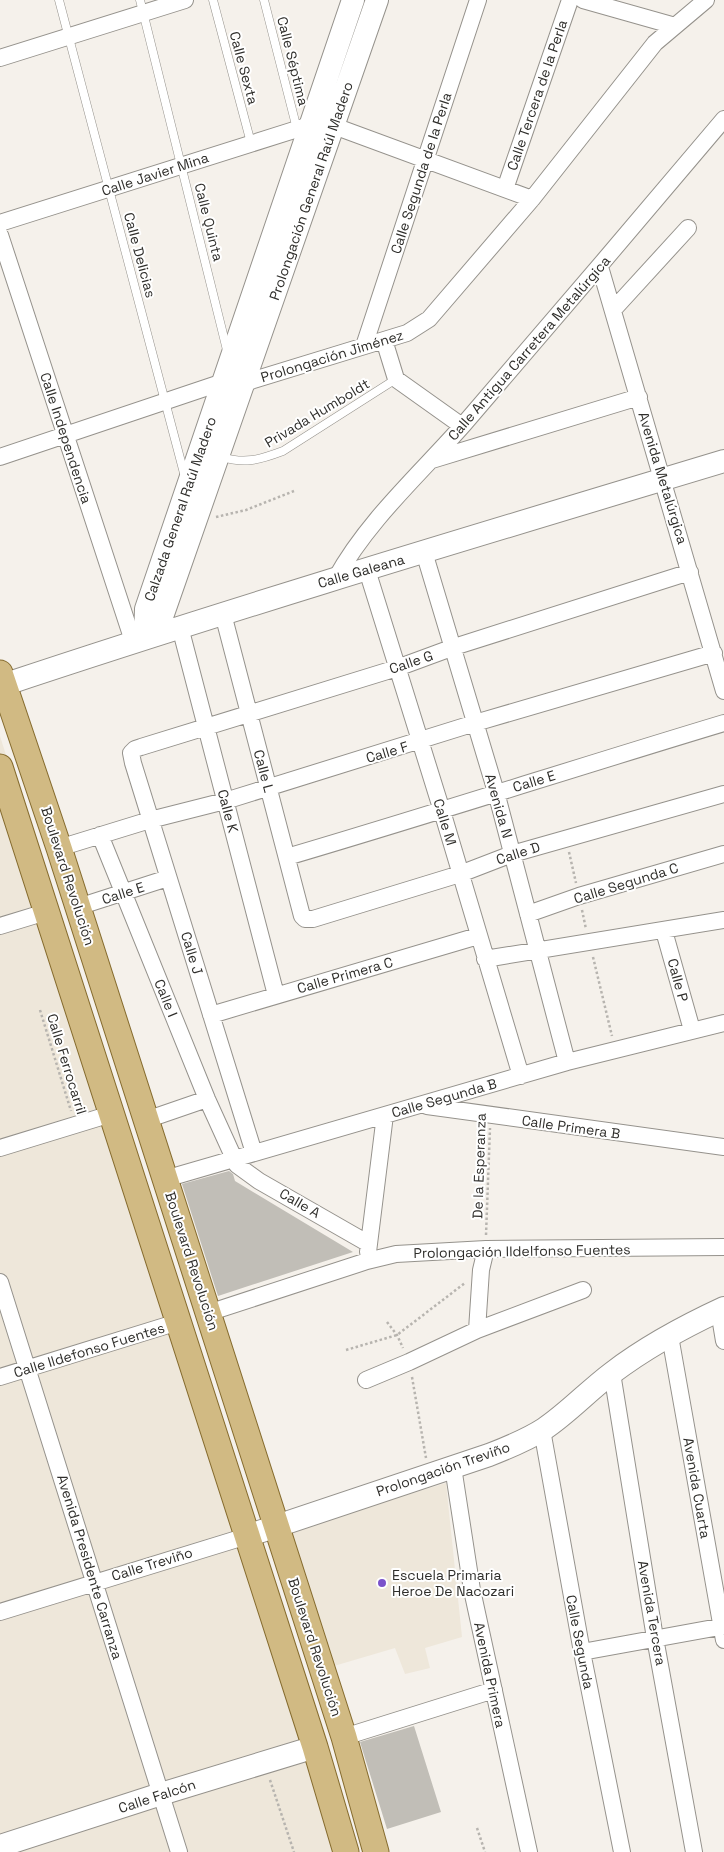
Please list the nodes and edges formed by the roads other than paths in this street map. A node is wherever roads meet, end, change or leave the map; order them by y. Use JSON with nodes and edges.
{"nodes":[{"id":1,"x":59,"y":0,"type":"edge"},
{"id":2,"x":185,"y":0,"type":"edge"},
{"id":3,"x":213,"y":0,"type":"edge"},
{"id":4,"x":264,"y":0,"type":"edge"},
{"id":5,"x":353,"y":0,"type":"edge"},
{"id":6,"x":377,"y":0,"type":"edge"},
{"id":7,"x":478,"y":0,"type":"edge"},
{"id":8,"x":570,"y":0,"type":"edge"},
{"id":9,"x":583,"y":0,"type":"edge"},
{"id":10,"x":706,"y":0,"type":"edge"},
{"id":11,"x":142,"y":6,"type":"edge"},
{"id":12,"x":675,"y":26,"type":"junction"},
{"id":13,"x":69,"y":36,"type":"junction"},
{"id":14,"x":0,"y":58,"type":"edge"},
{"id":15,"x":724,"y":119,"type":"edge"},
{"id":16,"x":334,"y":126,"type":"junction"},
{"id":17,"x":304,"y":127,"type":"junction"},
{"id":18,"x":251,"y":143,"type":"junction"},
{"id":19,"x":425,"y":160,"type":"junction"},
{"id":20,"x":182,"y":165,"type":"junction"},
{"id":21,"x":109,"y":188,"type":"junction"},
{"id":22,"x":505,"y":189,"type":"junction"},
{"id":23,"x":532,"y":199,"type":"junction"},
{"id":24,"x":0,"y":223,"type":"edge"},
{"id":25,"x":688,"y":228,"type":"dead end"},
{"id":26,"x":0,"y":235,"type":"edge"},
{"id":27,"x":600,"y":267,"type":"junction"},
{"id":28,"x":612,"y":310,"type":"junction"},
{"id":29,"x":384,"y":340,"type":"junction"},
{"id":30,"x":364,"y":346,"type":"junction"},
{"id":31,"x":232,"y":376,"type":"junction"},
{"id":32,"x":396,"y":379,"type":"junction"},
{"id":33,"x":638,"y":397,"type":"junction"},
{"id":34,"x":166,"y":401,"type":"junction"},
{"id":35,"x":462,"y":426,"type":"junction"},
{"id":36,"x":65,"y":435,"type":"junction"},
{"id":37,"x":219,"y":456,"type":"junction"},
{"id":38,"x":0,"y":457,"type":"edge"},
{"id":39,"x":432,"y":460,"type":"junction"},
{"id":40,"x":724,"y":461,"type":"edge"},
{"id":41,"x":663,"y":480,"type":"junction"},
{"id":42,"x":187,"y":487,"type":"junction"},
{"id":43,"x":424,"y":552,"type":"junction"},
{"id":44,"x":367,"y":570,"type":"junction"},
{"id":45,"x":690,"y":572,"type":"junction"},
{"id":46,"x":336,"y":578,"type":"junction"},
{"id":47,"x":223,"y":614,"type":"junction"},
{"id":48,"x":180,"y":627,"type":"junction"},
{"id":49,"x":144,"y":638,"type":"junction"},
{"id":50,"x":454,"y":647,"type":"junction"},
{"id":51,"x":714,"y":653,"type":"junction"},
{"id":52,"x":397,"y":668,"type":"junction"},
{"id":53,"x":1,"y":681,"type":"edge"},
{"id":54,"x":724,"y":691,"type":"edge"},
{"id":55,"x":249,"y":713,"type":"junction"},
{"id":56,"x":475,"y":723,"type":"junction"},
{"id":57,"x":724,"y":723,"type":"edge"},
{"id":58,"x":206,"y":726,"type":"junction"},
{"id":59,"x":419,"y":742,"type":"junction"},
{"id":60,"x":131,"y":753,"type":"joint"},
{"id":61,"x":0,"y":768,"type":"edge"},
{"id":62,"x":268,"y":788,"type":"junction"},
{"id":63,"x":496,"y":792,"type":"junction"},
{"id":64,"x":724,"y":794,"type":"edge"},
{"id":65,"x":226,"y":802,"type":"junction"},
{"id":66,"x":442,"y":811,"type":"junction"},
{"id":67,"x":150,"y":820,"type":"junction"},
{"id":68,"x":100,"y":836,"type":"junction"},
{"id":69,"x":59,"y":848,"type":"junction"},
{"id":70,"x":512,"y":854,"type":"junction"},
{"id":71,"x":724,"y":854,"type":"edge"},
{"id":72,"x":287,"y":857,"type":"junction"},
{"id":73,"x":460,"y":874,"type":"junction"},
{"id":74,"x":168,"y":878,"type":"junction"},
{"id":75,"x":124,"y":892,"type":"junction"},
{"id":76,"x":78,"y":908,"type":"junction"},
{"id":77,"x":46,"y":912,"type":"junction"},
{"id":78,"x":528,"y":914,"type":"junction"},
{"id":79,"x":313,"y":919,"type":"joint"},
{"id":80,"x":724,"y":920,"type":"edge"},
{"id":81,"x":0,"y":926,"type":"edge"},
{"id":82,"x":664,"y":931,"type":"junction"},
{"id":83,"x":478,"y":936,"type":"junction"},
{"id":84,"x":538,"y":951,"type":"junction"},
{"id":85,"x":485,"y":959,"type":"junction"},
{"id":86,"x":276,"y":995,"type":"junction"},
{"id":87,"x":211,"y":1015,"type":"junction"},
{"id":88,"x":724,"y":1022,"type":"edge"},
{"id":89,"x":692,"y":1030,"type":"junction"},
{"id":90,"x":567,"y":1062,"type":"junction"},
{"id":91,"x":521,"y":1076,"type":"junction"},
{"id":92,"x":208,"y":1099,"type":"junction"},
{"id":93,"x":418,"y":1105,"type":"junction"},
{"id":94,"x":111,"y":1114,"type":"junction"},
{"id":95,"x":384,"y":1115,"type":"junction"},
{"id":96,"x":146,"y":1120,"type":"junction"},
{"id":97,"x":724,"y":1147,"type":"edge"},
{"id":98,"x":0,"y":1148,"type":"edge"},
{"id":99,"x":254,"y":1153,"type":"junction"},
{"id":100,"x":235,"y":1159,"type":"junction"},
{"id":101,"x":166,"y":1179,"type":"junction"},
{"id":102,"x":369,"y":1244,"type":"junction"},
{"id":103,"x":724,"y":1247,"type":"edge"},
{"id":104,"x":486,"y":1249,"type":"junction"},
{"id":105,"x":367,"y":1261,"type":"junction"},
{"id":106,"x":0,"y":1282,"type":"edge"},
{"id":107,"x":583,"y":1290,"type":"dead end"},
{"id":108,"x":721,"y":1309,"type":"edge"},
{"id":109,"x":208,"y":1312,"type":"junction"},
{"id":110,"x":178,"y":1322,"type":"junction"},
{"id":111,"x":477,"y":1330,"type":"junction"},
{"id":112,"x":670,"y":1336,"type":"junction"},
{"id":113,"x":724,"y":1341,"type":"edge"},
{"id":114,"x":27,"y":1368,"type":"junction"},
{"id":115,"x":612,"y":1373,"type":"junction"},
{"id":116,"x":0,"y":1377,"type":"edge"},
{"id":117,"x":366,"y":1380,"type":"dead end"},
{"id":118,"x":542,"y":1430,"type":"junction"},
{"id":119,"x":453,"y":1467,"type":"junction"},
{"id":120,"x":276,"y":1526,"type":"junction"},
{"id":121,"x":247,"y":1536,"type":"junction"},
{"id":122,"x":94,"y":1582,"type":"junction"},
{"id":123,"x":0,"y":1612,"type":"edge"},
{"id":124,"x":723,"y":1631,"type":"edge"},
{"id":125,"x":656,"y":1638,"type":"junction"},
{"id":126,"x":582,"y":1652,"type":"junction"},
{"id":127,"x":494,"y":1690,"type":"junction"},
{"id":128,"x":344,"y":1737,"type":"junction"},
{"id":129,"x":315,"y":1747,"type":"junction"},
{"id":130,"x":161,"y":1794,"type":"junction"},
{"id":131,"x":0,"y":1846,"type":"edge"},
{"id":132,"x":180,"y":1852,"type":"edge"},
{"id":133,"x":346,"y":1852,"type":"edge"},
{"id":134,"x":376,"y":1852,"type":"edge"},
{"id":135,"x":530,"y":1852,"type":"edge"},
{"id":136,"x":622,"y":1852,"type":"edge"},
{"id":137,"x":694,"y":1852,"type":"edge"}],
"edges":[{"from":1,"to":13,"type":"lane","name":"Calle Delicias"},
{"from":2,"to":11,"type":"street"},
{"from":3,"to":18,"type":"lane","name":"Calle Sexta"},
{"from":4,"to":17,"type":"lane","name":"Calle Séptima"},
{"from":5,"to":17,"type":"street","name":"Prolongación General Raúl Madero"},
{"from":6,"to":16,"type":"street","name":"Prolongación General Raúl Madero"},
{"from":7,"to":19,"type":"street","name":"Calle Segunda de la Perla"},
{"from":8,"to":22,"type":"street","name":"Calle Tercera de la Perla"},
{"from":9,"to":12,"type":"street"},
{"from":10,"to":12,"type":"street","name":"Prolongación Jiménez"},
{"from":11,"to":13,"type":"street"},
{"from":11,"to":20,"type":"lane","name":"Calle Quinta"},
{"from":12,"to":23,"type":"street","name":"Prolongación Jiménez"},
{"from":13,"to":14,"type":"street"},
{"from":13,"to":21,"type":"lane","name":"Calle Delicias"},
{"from":15,"to":27,"type":"street","name":"Calle Antigua Carretera Metalúrgica"},
{"from":16,"to":17,"type":"street","name":"Calle Javier Mina"},
{"from":16,"to":19,"type":"street","name":"Calle Javier Mina"},
{"from":16,"to":31,"type":"street","name":"Prolongación General Raúl Madero"},
{"from":17,"to":18,"type":"street","name":"Calle Javier Mina"},
{"from":17,"to":31,"type":"street","name":"Prolongación General Raúl Madero"},
{"from":18,"to":20,"type":"street","name":"Calle Javier Mina"},
{"from":19,"to":22,"type":"street","name":"Calle Javier Mina"},
{"from":19,"to":30,"type":"street","name":"Calle Segunda de la Perla"},
{"from":20,"to":21,"type":"street","name":"Calle Javier Mina"},
{"from":20,"to":31,"type":"lane","name":"Calle Quinta"},
{"from":21,"to":24,"type":"street","name":"Calle Javier Mina"},
{"from":21,"to":34,"type":"lane","name":"Calle Delicias"},
{"from":22,"to":23,"type":"street","name":"Calle Javier Mina"},
{"from":23,"to":29,"type":"street","name":"Prolongación Jiménez"},
{"from":25,"to":28,"type":"street"},
{"from":26,"to":36,"type":"street","name":"Calle Independencia"},
{"from":27,"to":28,"type":"street","name":"Avenida Metalúrgica"},
{"from":27,"to":35,"type":"street","name":"Calle Antigua Carretera Metalúrgica"},
{"from":28,"to":33,"type":"street","name":"Avenida Metalúrgica"},
{"from":29,"to":30,"type":"street","name":"Prolongación Jiménez"},
{"from":29,"to":32,"type":"street"},
{"from":30,"to":31,"type":"street","name":"Prolongación Jiménez"},
{"from":31,"to":34,"type":"street","name":"Prolongación Jiménez"},
{"from":31,"to":37,"type":"street","name":"Calzada General Raúl Madero"},
{"from":31,"to":42,"type":"street","name":"Calzada General Raúl Madero"},
{"from":32,"to":35,"type":"street"},
{"from":32,"to":37,"type":"lane","name":"Privada Humboldt"},
{"from":33,"to":39,"type":"street"},
{"from":33,"to":41,"type":"street","name":"Avenida Metalúrgica"},
{"from":34,"to":36,"type":"street","name":"Prolongación Jiménez"},
{"from":34,"to":42,"type":"lane","name":"Calle Delicias"},
{"from":35,"to":39,"type":"street","name":"Calle Antigua Carretera Metalúrgica"},
{"from":36,"to":38,"type":"street","name":"Prolongación Jiménez"},
{"from":36,"to":49,"type":"street","name":"Calle Independencia"},
{"from":37,"to":49,"type":"street","name":"Calzada General Raúl Madero"},
{"from":39,"to":46,"type":"street","name":"Calle Antigua Carretera Metalúrgica"},
{"from":40,"to":41,"type":"street","name":"Calle Galeana"},
{"from":41,"to":43,"type":"street","name":"Calle Galeana"},
{"from":41,"to":45,"type":"street","name":"Avenida Metalúrgica"},
{"from":42,"to":49,"type":"street","name":"Calzada General Raúl Madero"},
{"from":43,"to":44,"type":"street","name":"Calle Galeana"},
{"from":43,"to":50,"type":"street","name":"Avenida N"},
{"from":44,"to":46,"type":"street","name":"Calle Galeana"},
{"from":44,"to":52,"type":"street","name":"Calle M"},
{"from":45,"to":50,"type":"street","name":"Calle G"},
{"from":45,"to":51,"type":"street","name":"Avenida Metalúrgica"},
{"from":46,"to":47,"type":"street","name":"Calle Galeana"},
{"from":47,"to":48,"type":"street","name":"Calle Galeana"},
{"from":47,"to":55,"type":"street","name":"Calle L"},
{"from":48,"to":49,"type":"street","name":"Calle Galeana"},
{"from":48,"to":58,"type":"street","name":"Calle K"},
{"from":49,"to":53,"type":"street","name":"Calle Galeana"},
{"from":50,"to":52,"type":"street","name":"Calle G"},
{"from":50,"to":56,"type":"street","name":"Avenida N"},
{"from":51,"to":54,"type":"street","name":"Avenida Metalúrgica"},
{"from":51,"to":56,"type":"street","name":"Calle F"},
{"from":52,"to":55,"type":"street","name":"Calle G"},
{"from":52,"to":59,"type":"street","name":"Calle M"},
{"from":53,"to":69,"type":"main road","name":"Boulevard Revolución"},
{"from":55,"to":58,"type":"street","name":"Calle G"},
{"from":55,"to":62,"type":"street","name":"Calle L"},
{"from":56,"to":59,"type":"street","name":"Calle F"},
{"from":56,"to":63,"type":"street","name":"Avenida N"},
{"from":57,"to":63,"type":"street","name":"Calle E"},
{"from":58,"to":60,"type":"street","name":"Calle G"},
{"from":58,"to":65,"type":"street","name":"Calle K"},
{"from":59,"to":62,"type":"street","name":"Calle F"},
{"from":59,"to":66,"type":"street","name":"Calle M"},
{"from":60,"to":67,"type":"street","name":"Calle J"},
{"from":61,"to":77,"type":"main road"},
{"from":62,"to":65,"type":"street","name":"Calle F"},
{"from":62,"to":72,"type":"street","name":"Calle L"},
{"from":63,"to":66,"type":"street","name":"Calle E"},
{"from":63,"to":70,"type":"street","name":"Avenida N"},
{"from":64,"to":70,"type":"street","name":"Calle D"},
{"from":65,"to":67,"type":"street","name":"Calle F"},
{"from":65,"to":86,"type":"street","name":"Calle K"},
{"from":66,"to":72,"type":"street","name":"Calle E"},
{"from":66,"to":73,"type":"street","name":"Calle M"},
{"from":67,"to":68,"type":"street","name":"Calle F"},
{"from":67,"to":74,"type":"street","name":"Calle J"},
{"from":68,"to":69,"type":"street","name":"Calle F"},
{"from":68,"to":75,"type":"street","name":"Calle I"},
{"from":69,"to":76,"type":"main road","name":"Boulevard Revolución"},
{"from":70,"to":73,"type":"street","name":"Calle D"},
{"from":70,"to":78,"type":"street","name":"Avenida N"},
{"from":71,"to":78,"type":"street","name":"Calle Segunda C"},
{"from":72,"to":79,"type":"street","name":"Calle L"},
{"from":73,"to":79,"type":"street","name":"Calle D"},
{"from":73,"to":83,"type":"street","name":"Calle M"},
{"from":74,"to":75,"type":"street","name":"Calle E"},
{"from":74,"to":87,"type":"street","name":"Calle J"},
{"from":75,"to":76,"type":"street","name":"Calle E"},
{"from":75,"to":92,"type":"street","name":"Calle I"},
{"from":76,"to":96,"type":"main road","name":"Boulevard Revolución"},
{"from":77,"to":81,"type":"street"},
{"from":77,"to":94,"type":"main road"},
{"from":78,"to":84,"type":"street","name":"Avenida N"},
{"from":80,"to":82,"type":"street"},
{"from":82,"to":84,"type":"street"},
{"from":82,"to":89,"type":"street","name":"Calle P"},
{"from":83,"to":85,"type":"street","name":"Calle M"},
{"from":83,"to":86,"type":"street","name":"Calle Primera C"},
{"from":84,"to":85,"type":"street"},
{"from":84,"to":90,"type":"street","name":"Avenida N"},
{"from":85,"to":91,"type":"street","name":"Calle M"},
{"from":86,"to":87,"type":"street","name":"Calle Primera C"},
{"from":87,"to":99,"type":"street","name":"Calle J"},
{"from":88,"to":89,"type":"street","name":"Calle Segunda B"},
{"from":89,"to":90,"type":"street","name":"Calle Segunda B"},
{"from":90,"to":91,"type":"street","name":"Calle Segunda B"},
{"from":91,"to":93,"type":"street","name":"Calle Segunda B"},
{"from":92,"to":96,"type":"street"},
{"from":92,"to":100,"type":"street","name":"Calle I"},
{"from":93,"to":95,"type":"street","name":"Calle Segunda B"},
{"from":93,"to":97,"type":"street","name":"Calle Primera B"},
{"from":94,"to":98,"type":"street"},
{"from":94,"to":110,"type":"main road"},
{"from":95,"to":99,"type":"street","name":"Calle Segunda B"},
{"from":95,"to":102,"type":"street"},
{"from":96,"to":101,"type":"main road","name":"Boulevard Revolución"},
{"from":99,"to":100,"type":"street","name":"Calle Segunda B"},
{"from":100,"to":101,"type":"street","name":"Calle Segunda B"},
{"from":100,"to":102,"type":"street","name":"Calle A"},
{"from":101,"to":109,"type":"main road","name":"Boulevard Revolución"},
{"from":102,"to":105,"type":"street"},
{"from":103,"to":104,"type":"street","name":"Prolongación Ildelfonso Fuentes"},
{"from":104,"to":105,"type":"street","name":"Prolongación Ildelfonso Fuentes"},
{"from":104,"to":111,"type":"street"},
{"from":105,"to":109,"type":"street","name":"Prolongación Ildelfonso Fuentes"},
{"from":106,"to":114,"type":"street","name":"Avenida Presidente Carranza"},
{"from":107,"to":111,"type":"street"},
{"from":108,"to":112,"type":"street","name":"Prolongación Treviño"},
{"from":108,"to":113,"type":"street"},
{"from":109,"to":120,"type":"main road","name":"Boulevard Revolución"},
{"from":110,"to":114,"type":"street","name":"Calle Ildefonso Fuentes"},
{"from":110,"to":121,"type":"main road"},
{"from":111,"to":117,"type":"street"},
{"from":112,"to":115,"type":"street","name":"Prolongación Treviño"},
{"from":112,"to":124,"type":"street","name":"Avenida Cuarta"},
{"from":114,"to":116,"type":"street","name":"Calle Ildefonso Fuentes"},
{"from":114,"to":122,"type":"street","name":"Avenida Presidente Carranza"},
{"from":115,"to":118,"type":"street","name":"Prolongación Treviño"},
{"from":115,"to":125,"type":"street","name":"Avenida Tercera"},
{"from":118,"to":119,"type":"street","name":"Prolongación Treviño"},
{"from":118,"to":126,"type":"street","name":"Calle Segunda"},
{"from":119,"to":120,"type":"street","name":"Prolongación Treviño"},
{"from":119,"to":127,"type":"street","name":"Avenida Primera"},
{"from":120,"to":121,"type":"street","name":"Prolongación Treviño"},
{"from":120,"to":128,"type":"main road","name":"Boulevard Revolución"},
{"from":121,"to":122,"type":"street","name":"Calle Treviño"},
{"from":121,"to":129,"type":"main road"},
{"from":122,"to":123,"type":"street","name":"Calle Treviño"},
{"from":122,"to":130,"type":"street","name":"Avenida Presidente Carranza"},
{"from":124,"to":125,"type":"street"},
{"from":125,"to":126,"type":"street"},
{"from":125,"to":137,"type":"street","name":"Avenida Tercera"},
{"from":126,"to":136,"type":"street","name":"Calle Segunda"},
{"from":127,"to":128,"type":"street"},
{"from":127,"to":135,"type":"street","name":"Avenida Primera"},
{"from":128,"to":134,"type":"main road","name":"Boulevard Revolución"},
{"from":129,"to":130,"type":"street","name":"Calle Falcón"},
{"from":129,"to":133,"type":"main road"},
{"from":130,"to":131,"type":"street","name":"Calle Falcón"},
{"from":130,"to":132,"type":"street","name":"Avenida Presidente Carranza"}]}
